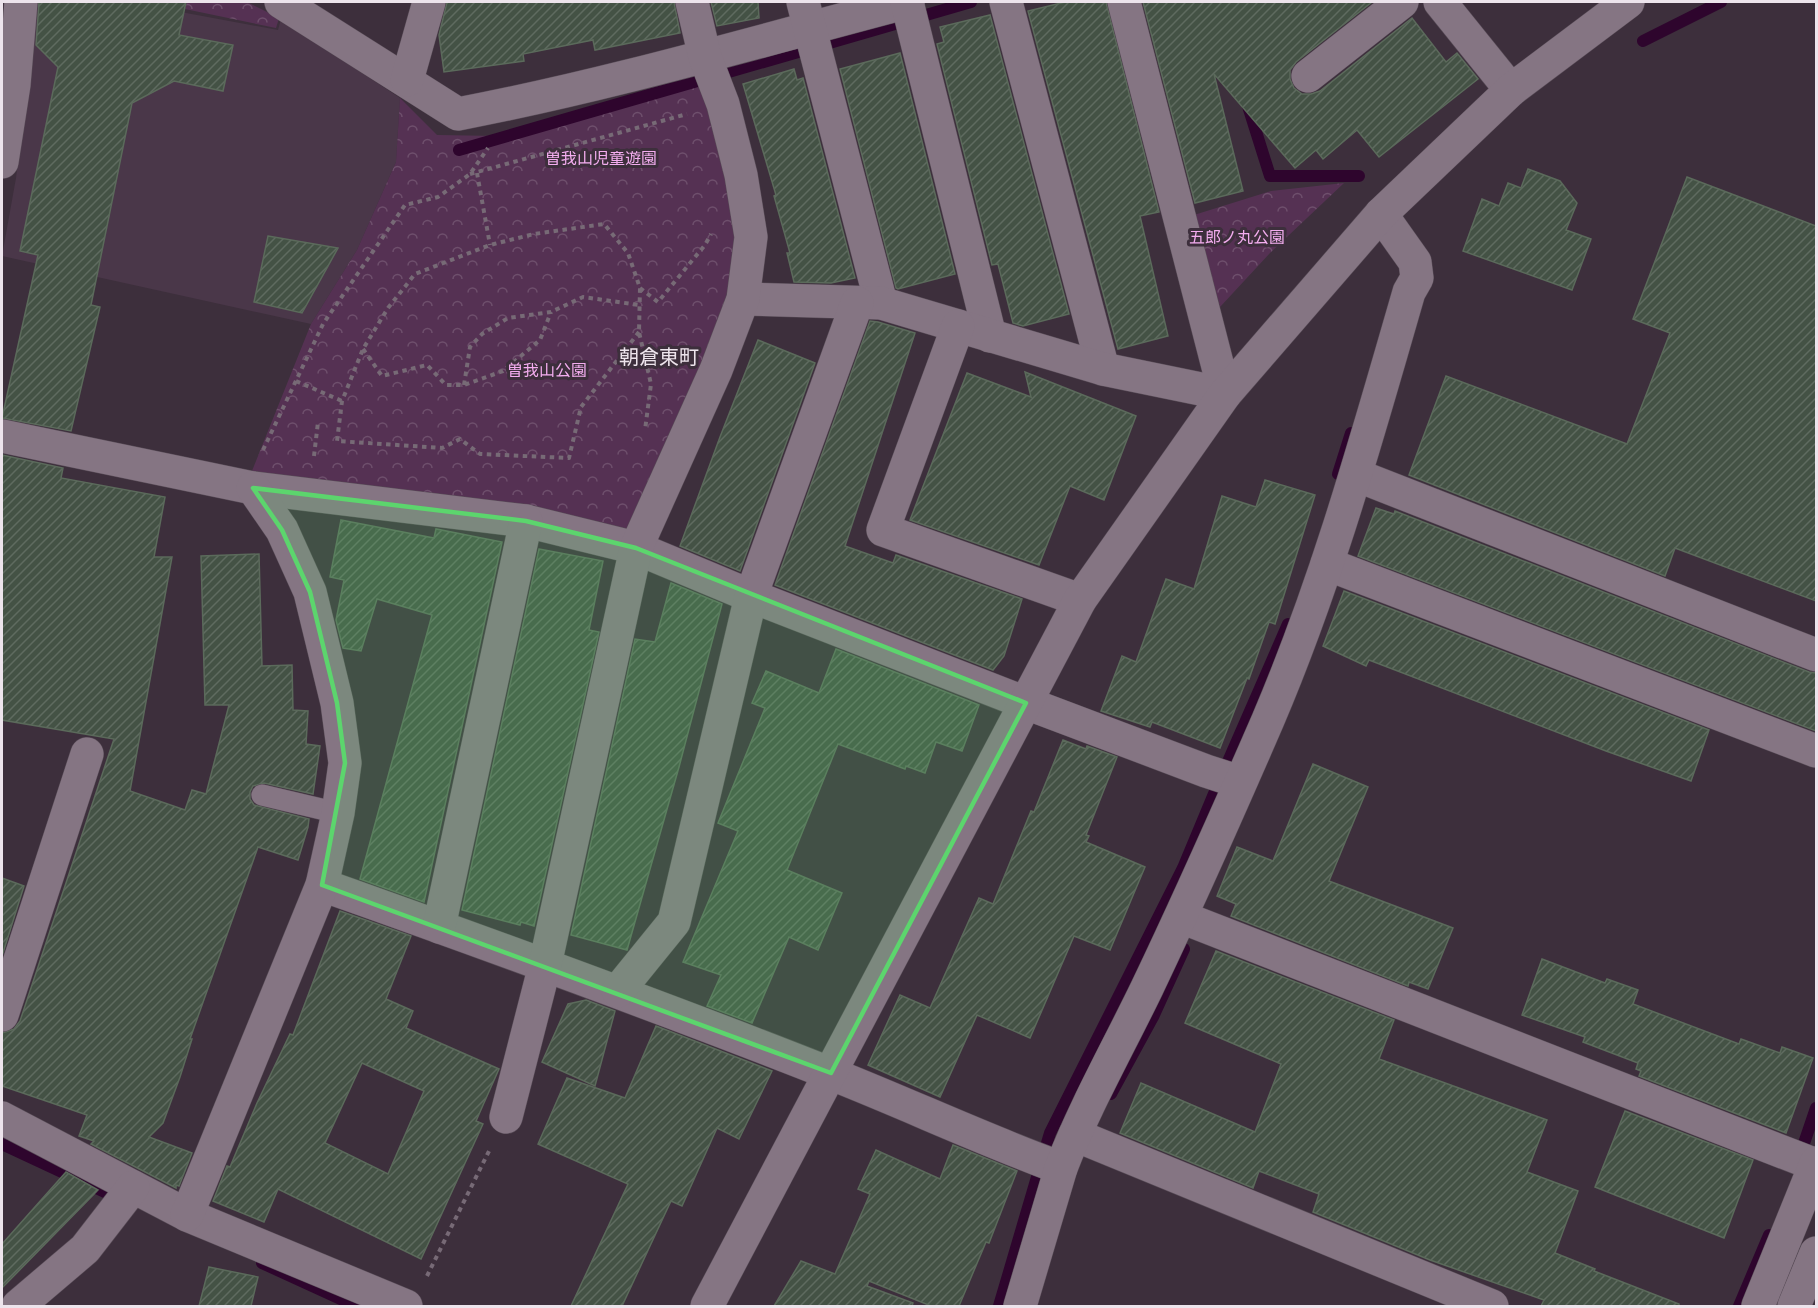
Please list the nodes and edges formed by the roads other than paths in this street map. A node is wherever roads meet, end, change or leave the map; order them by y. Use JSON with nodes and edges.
{"nodes":[{"id":1,"x":21,"y":2,"type":"edge"},
{"id":2,"x":281,"y":2,"type":"edge"},
{"id":3,"x":429,"y":2,"type":"edge"},
{"id":4,"x":692,"y":2,"type":"edge"},
{"id":5,"x":1006,"y":2,"type":"edge"},
{"id":6,"x":1124,"y":2,"type":"edge"},
{"id":7,"x":1402,"y":2,"type":"edge"},
{"id":8,"x":1440,"y":2,"type":"edge"},
{"id":9,"x":1629,"y":2,"type":"edge"},
{"id":10,"x":909,"y":10,"type":"edge"},
{"id":11,"x":812,"y":31,"type":"edge"},
{"id":12,"x":1308,"y":76,"type":"dead end"},
{"id":13,"x":406,"y":80,"type":"junction"},
{"id":14,"x":713,"y":80,"type":"junction"},
{"id":15,"x":1511,"y":90,"type":"junction"},
{"id":16,"x":2,"y":162,"type":"edge"},
{"id":17,"x":1381,"y":214,"type":"junction"},
{"id":18,"x":743,"y":298,"type":"junction"},
{"id":19,"x":869,"y":303,"type":"junction"},
{"id":20,"x":958,"y":326,"type":"junction"},
{"id":21,"x":990,"y":336,"type":"junction"},
{"id":22,"x":1103,"y":369,"type":"junction"},
{"id":23,"x":1225,"y":394,"type":"junction"},
{"id":24,"x":2,"y":436,"type":"edge"},
{"id":25,"x":1356,"y":475,"type":"junction"},
{"id":26,"x":249,"y":487,"type":"junction"},
{"id":27,"x":526,"y":521,"type":"junction"},
{"id":28,"x":636,"y":548,"type":"junction"},
{"id":29,"x":1327,"y":564,"type":"junction"},
{"id":30,"x":751,"y":596,"type":"junction"},
{"id":31,"x":1080,"y":600,"type":"junction"},
{"id":32,"x":1816,"y":655,"type":"edge"},
{"id":33,"x":1026,"y":703,"type":"junction"},
{"id":34,"x":1816,"y":752,"type":"edge"},
{"id":35,"x":87,"y":754,"type":"dead end"},
{"id":36,"x":1224,"y":777,"type":"junction"},
{"id":37,"x":262,"y":795,"type":"dead end"},
{"id":38,"x":338,"y":813,"type":"junction"},
{"id":39,"x":322,"y":885,"type":"junction"},
{"id":40,"x":1181,"y":917,"type":"junction"},
{"id":41,"x":439,"y":927,"type":"junction"},
{"id":42,"x":545,"y":965,"type":"junction"},
{"id":43,"x":618,"y":991,"type":"junction"},
{"id":44,"x":2,"y":1015,"type":"edge"},
{"id":45,"x":831,"y":1073,"type":"junction"},
{"id":46,"x":506,"y":1117,"type":"road end"},
{"id":47,"x":2,"y":1118,"type":"edge"},
{"id":48,"x":1075,"y":1135,"type":"junction"},
{"id":49,"x":1803,"y":1160,"type":"edge"},
{"id":50,"x":1061,"y":1168,"type":"junction"},
{"id":51,"x":133,"y":1187,"type":"junction"},
{"id":52,"x":187,"y":1215,"type":"junction"},
{"id":53,"x":1816,"y":1253,"type":"edge"},
{"id":54,"x":414,"y":1296,"type":"edge"},
{"id":55,"x":18,"y":1306,"type":"edge"},
{"id":56,"x":706,"y":1306,"type":"edge"},
{"id":57,"x":1020,"y":1306,"type":"edge"},
{"id":58,"x":1492,"y":1306,"type":"edge"},
{"id":59,"x":1758,"y":1306,"type":"edge"},
{"id":60,"x":1794,"y":1306,"type":"edge"}],
"edges":[{"from":1,"to":16,"type":"street"},
{"from":2,"to":13,"type":"street"},
{"from":3,"to":13,"type":"street"},
{"from":4,"to":14,"type":"street"},
{"from":5,"to":22,"type":"street"},
{"from":6,"to":23,"type":"street"},
{"from":7,"to":12,"type":"street"},
{"from":8,"to":15,"type":"street"},
{"from":9,"to":15,"type":"street"},
{"from":10,"to":11,"type":"street"},
{"from":10,"to":21,"type":"street"},
{"from":11,"to":14,"type":"street"},
{"from":11,"to":19,"type":"street"},
{"from":13,"to":14,"type":"street"},
{"from":14,"to":18,"type":"street"},
{"from":15,"to":17,"type":"street"},
{"from":17,"to":23,"type":"street"},
{"from":17,"to":25,"type":"street"},
{"from":18,"to":19,"type":"street"},
{"from":18,"to":28,"type":"street"},
{"from":19,"to":20,"type":"street"},
{"from":19,"to":30,"type":"street"},
{"from":20,"to":21,"type":"street"},
{"from":20,"to":31,"type":"street"},
{"from":21,"to":22,"type":"street"},
{"from":22,"to":23,"type":"street"},
{"from":23,"to":31,"type":"street"},
{"from":24,"to":26,"type":"street"},
{"from":25,"to":29,"type":"street"},
{"from":25,"to":32,"type":"street"},
{"from":26,"to":27,"type":"street"},
{"from":26,"to":38,"type":"street"},
{"from":27,"to":28,"type":"street"},
{"from":27,"to":41,"type":"street"},
{"from":28,"to":30,"type":"street"},
{"from":28,"to":42,"type":"street"},
{"from":29,"to":34,"type":"street"},
{"from":29,"to":36,"type":"street"},
{"from":30,"to":33,"type":"street"},
{"from":30,"to":43,"type":"street"},
{"from":31,"to":33,"type":"street"},
{"from":33,"to":36,"type":"street"},
{"from":33,"to":45,"type":"street"},
{"from":35,"to":44,"type":"street"},
{"from":36,"to":40,"type":"street"},
{"from":37,"to":38,"type":"lane"},
{"from":38,"to":39,"type":"street"},
{"from":39,"to":41,"type":"street"},
{"from":39,"to":52,"type":"street"},
{"from":40,"to":48,"type":"street"},
{"from":40,"to":49,"type":"street"},
{"from":41,"to":42,"type":"street"},
{"from":42,"to":43,"type":"street"},
{"from":42,"to":46,"type":"street"},
{"from":43,"to":45,"type":"street"},
{"from":45,"to":50,"type":"street"},
{"from":45,"to":56,"type":"street"},
{"from":47,"to":51,"type":"street"},
{"from":48,"to":50,"type":"street"},
{"from":48,"to":58,"type":"street"},
{"from":49,"to":59,"type":"street"},
{"from":50,"to":57,"type":"street"},
{"from":51,"to":52,"type":"street"},
{"from":51,"to":55,"type":"street"},
{"from":52,"to":54,"type":"street"},
{"from":53,"to":60,"type":"street"}]}
